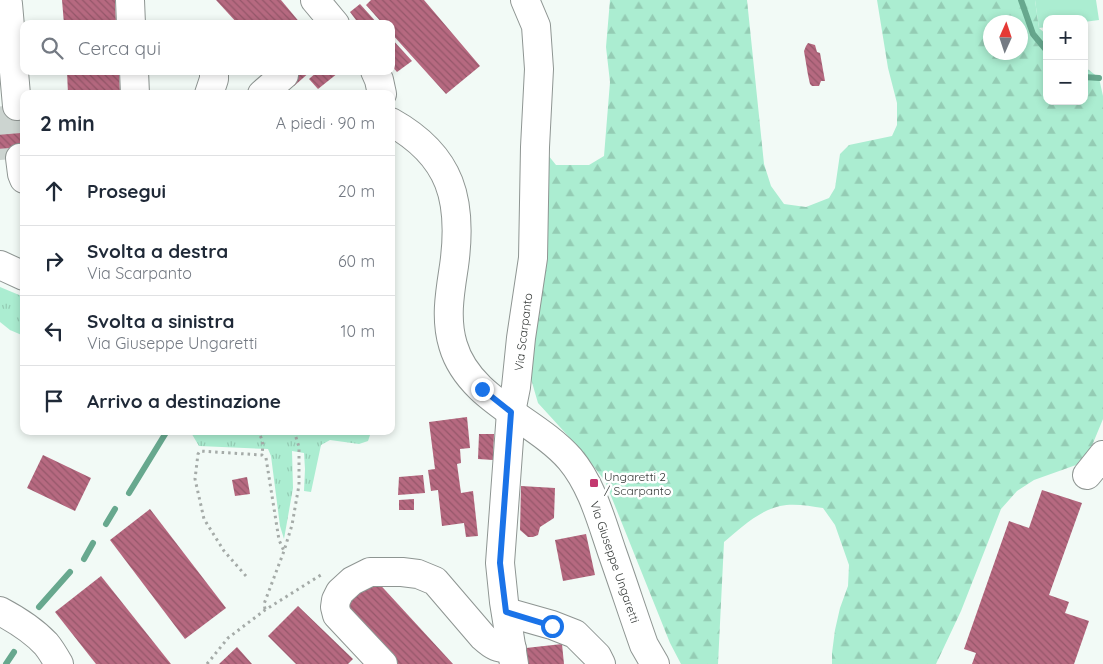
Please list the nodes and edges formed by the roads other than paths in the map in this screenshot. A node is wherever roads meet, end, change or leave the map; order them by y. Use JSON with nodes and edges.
{"nodes":[{"id":1,"x":0,"y":0,"type":"edge"},
{"id":2,"x":130,"y":0,"type":"edge"},
{"id":3,"x":315,"y":0,"type":"edge"},
{"id":4,"x":525,"y":0,"type":"edge"},
{"id":5,"x":131,"y":20,"type":"edge"},
{"id":6,"x":332,"y":20,"type":"edge"},
{"id":7,"x":134,"y":75,"type":"edge"},
{"id":8,"x":214,"y":75,"type":"edge"},
{"id":9,"x":284,"y":75,"type":"dead end"},
{"id":10,"x":377,"y":75,"type":"edge"},
{"id":11,"x":135,"y":90,"type":"edge"},
{"id":12,"x":210,"y":90,"type":"edge"},
{"id":13,"x":267,"y":90,"type":"edge"},
{"id":14,"x":381,"y":90,"type":"edge"},
{"id":15,"x":10,"y":100,"type":"tunnel mouth"},
{"id":16,"x":395,"y":125,"type":"edge"},
{"id":17,"x":0,"y":266,"type":"edge"},
{"id":18,"x":20,"y":274,"type":"edge"},
{"id":19,"x":511,"y":412,"type":"junction"},
{"id":20,"x":0,"y":611,"type":"edge"},
{"id":21,"x":506,"y":612,"type":"junction"},
{"id":22,"x":575,"y":634,"type":"junction"},
{"id":23,"x":513,"y":657,"type":"edge"},
{"id":24,"x":379,"y":663,"type":"edge"},
{"id":25,"x":59,"y":664,"type":"edge"},
{"id":26,"x":582,"y":664,"type":"edge"},
{"id":27,"x":601,"y":664,"type":"edge"},
{"id":28,"x":655,"y":664,"type":"edge"}],
"edges":[{"from":1,"to":15,"type":"street"},
{"from":2,"to":5,"type":"street"},
{"from":3,"to":6,"type":"street"},
{"from":4,"to":19,"type":"street","name":"Via Scarpanto"},
{"from":7,"to":11,"type":"street"},
{"from":8,"to":12,"type":"street"},
{"from":9,"to":13,"type":"street"},
{"from":10,"to":14,"type":"street"},
{"from":16,"to":19,"type":"street","name":"Via Giuseppe Ungaretti"},
{"from":17,"to":18,"type":"street"},
{"from":19,"to":21,"type":"street","name":"Via Scarpanto"},
{"from":19,"to":28,"type":"street","name":"Via Giuseppe Ungaretti"},
{"from":20,"to":25,"type":"street"},
{"from":21,"to":22,"type":"street"},
{"from":21,"to":23,"type":"street","name":"Via Scarpanto"},
{"from":22,"to":26,"type":"street"},
{"from":22,"to":27,"type":"street"},
{"from":23,"to":24,"type":"street"}]}
